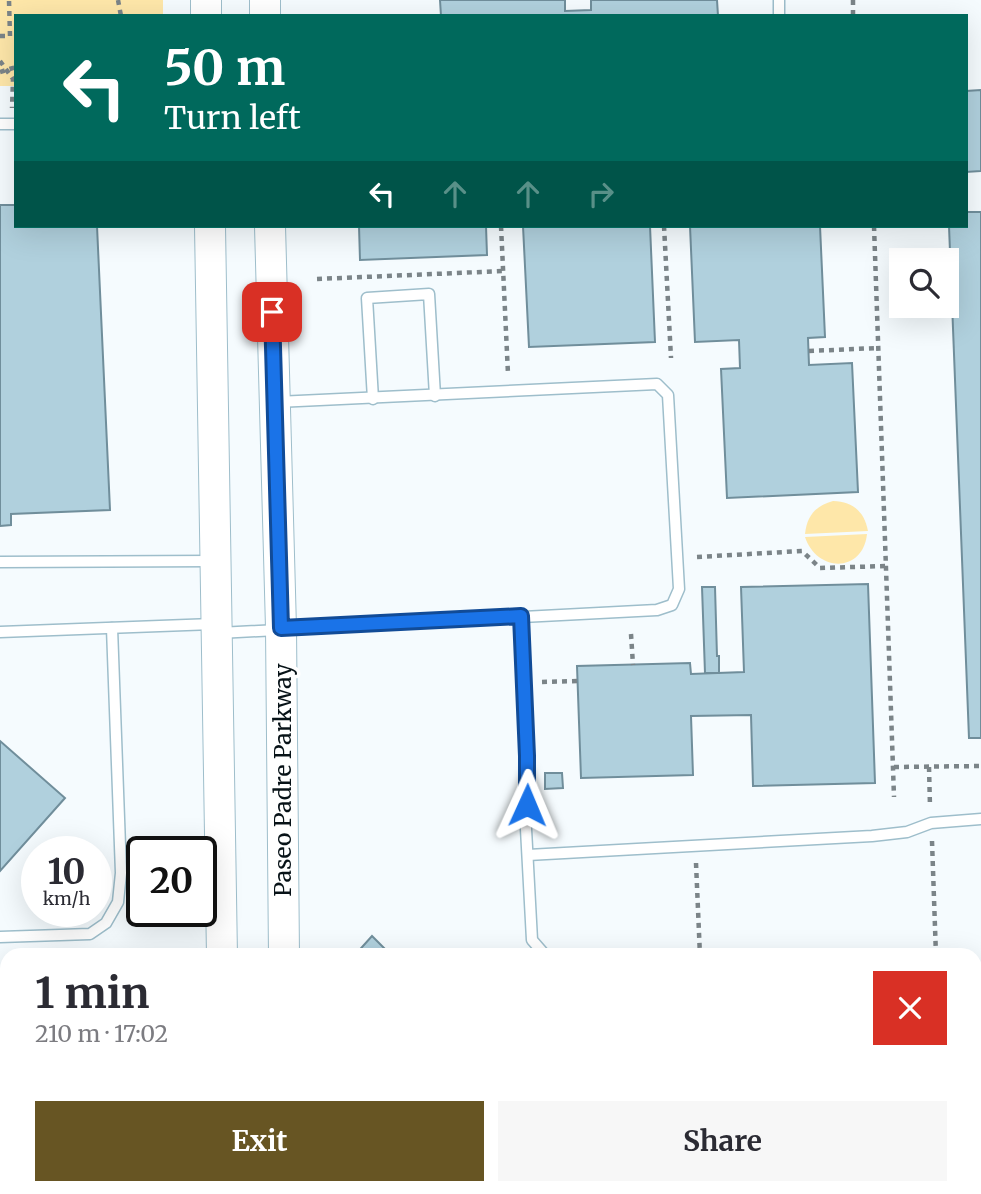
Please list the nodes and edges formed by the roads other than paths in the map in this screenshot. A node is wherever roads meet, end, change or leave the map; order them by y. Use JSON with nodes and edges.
{"nodes":[{"id":1,"x":0,"y":124,"type":"edge"},
{"id":2,"x":14,"y":124,"type":"edge"},
{"id":3,"x":210,"y":228,"type":"edge"},
{"id":4,"x":270,"y":228,"type":"edge"},
{"id":5,"x":435,"y":396,"type":"junction"},
{"id":6,"x":373,"y":399,"type":"junction"},
{"id":7,"x":274,"y":402,"type":"junction"},
{"id":8,"x":215,"y":561,"type":"junction"},
{"id":9,"x":0,"y":562,"type":"edge"},
{"id":10,"x":521,"y":616,"type":"junction"},
{"id":11,"x":112,"y":628,"type":"junction"},
{"id":12,"x":216,"y":628,"type":"junction"},
{"id":13,"x":281,"y":628,"type":"junction"},
{"id":14,"x":0,"y":632,"type":"edge"},
{"id":15,"x":981,"y":819,"type":"edge"},
{"id":16,"x":528,"y":855,"type":"junction"},
{"id":17,"x":0,"y":937,"type":"edge"},
{"id":18,"x":222,"y":948,"type":"edge"},
{"id":19,"x":284,"y":948,"type":"edge"},
{"id":20,"x":539,"y":948,"type":"edge"}],
"edges":[{"from":1,"to":2,"type":"lane"},
{"from":3,"to":8,"type":"main road"},
{"from":4,"to":7,"type":"main road","name":"Paseo Padre Parkway"},
{"from":5,"to":6,"type":"lane"},
{"from":5,"to":6,"type":"lane"},
{"from":5,"to":10,"type":"lane"},
{"from":6,"to":7,"type":"lane"},
{"from":7,"to":13,"type":"main road","name":"Paseo Padre Parkway"},
{"from":8,"to":9,"type":"lane"},
{"from":8,"to":12,"type":"main road"},
{"from":10,"to":13,"type":"lane"},
{"from":10,"to":16,"type":"lane"},
{"from":11,"to":12,"type":"lane"},
{"from":11,"to":14,"type":"lane"},
{"from":11,"to":17,"type":"lane"},
{"from":12,"to":13,"type":"lane"},
{"from":12,"to":18,"type":"main road"},
{"from":13,"to":19,"type":"main road","name":"Paseo Padre Parkway"},
{"from":15,"to":16,"type":"lane"},
{"from":16,"to":20,"type":"lane"}]}
